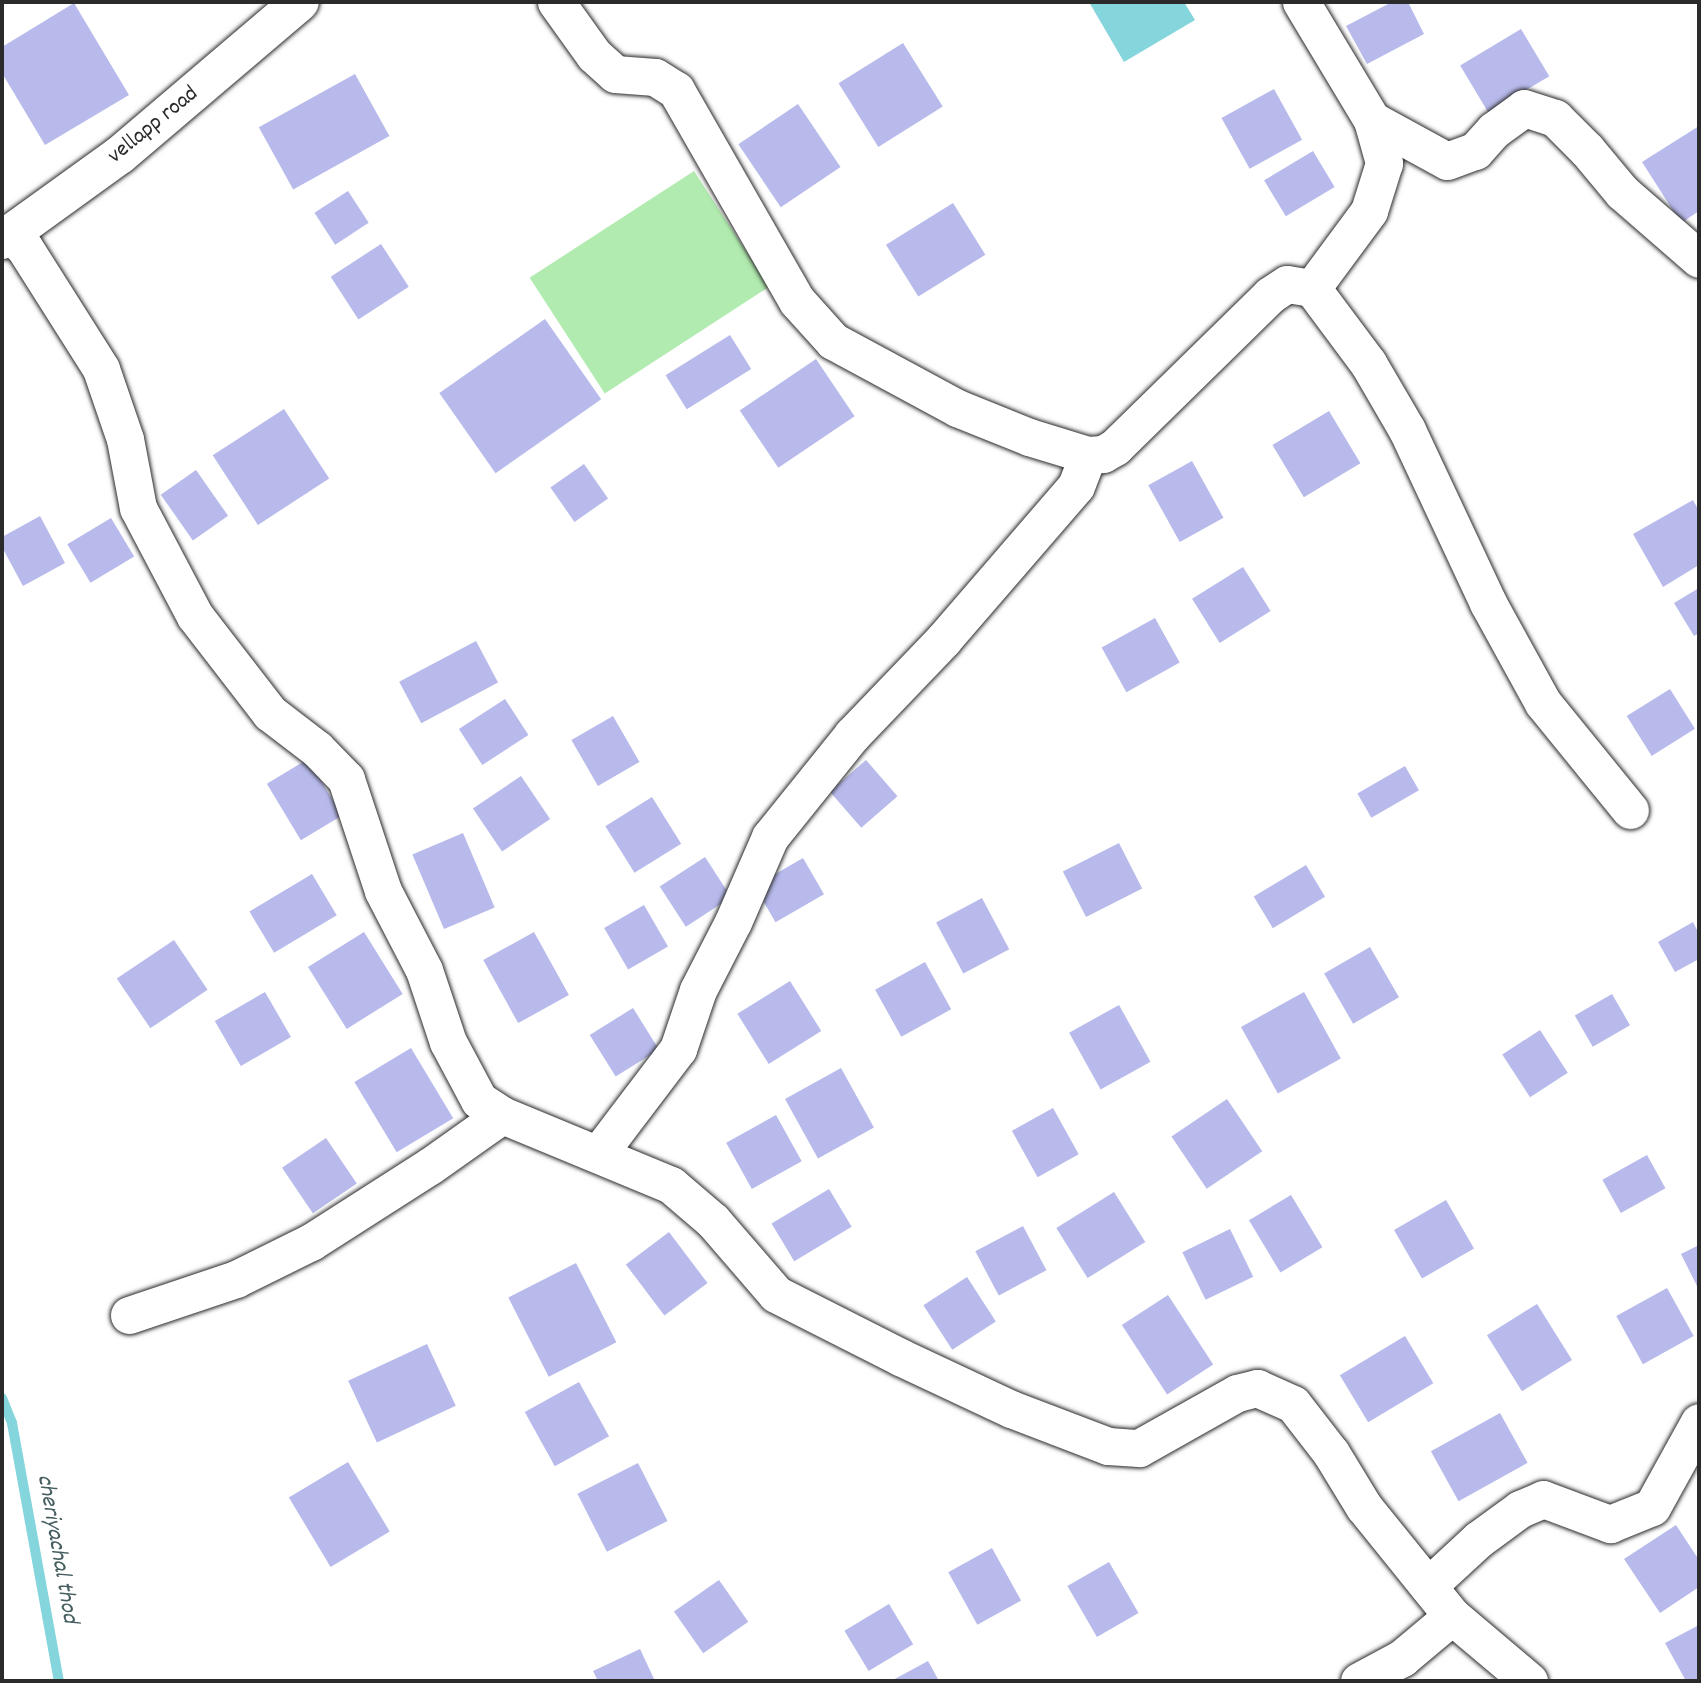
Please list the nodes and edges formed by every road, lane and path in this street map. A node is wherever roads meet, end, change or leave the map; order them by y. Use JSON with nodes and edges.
{"nodes":[{"id":1,"x":300,"y":2,"type":"edge"},
{"id":2,"x":556,"y":2,"type":"edge"},
{"id":3,"x":1301,"y":2,"type":"edge"},
{"id":4,"x":1373,"y":120,"type":"junction"},
{"id":5,"x":6,"y":238,"type":"edge"},
{"id":6,"x":1699,"y":259,"type":"edge"},
{"id":7,"x":1312,"y":288,"type":"junction"},
{"id":8,"x":1088,"y":455,"type":"junction"},
{"id":9,"x":1630,"y":810,"type":"dead end"},
{"id":10,"x":502,"y":1115,"type":"junction"},
{"id":11,"x":599,"y":1153,"type":"junction"},
{"id":12,"x":129,"y":1315,"type":"dead end"},
{"id":13,"x":1699,"y":1422,"type":"edge"},
{"id":14,"x":1428,"y":1586,"type":"junction"},
{"id":15,"x":1452,"y":1616,"type":"junction"},
{"id":16,"x":1359,"y":1681,"type":"edge"},
{"id":17,"x":1530,"y":1681,"type":"edge"}],
"edges":[{"from":1,"to":5,"type":"main road","name":"vellapp road"},
{"from":2,"to":8,"type":"street"},
{"from":3,"to":4,"type":"street"},
{"from":4,"to":6,"type":"street"},
{"from":4,"to":7,"type":"street"},
{"from":5,"to":10,"type":"street"},
{"from":7,"to":8,"type":"street"},
{"from":7,"to":9,"type":"street"},
{"from":8,"to":11,"type":"street"},
{"from":10,"to":11,"type":"street"},
{"from":10,"to":12,"type":"street"},
{"from":11,"to":14,"type":"street"},
{"from":13,"to":14,"type":"street"},
{"from":14,"to":15,"type":"street"},
{"from":15,"to":16,"type":"street"},
{"from":15,"to":17,"type":"street"}]}
